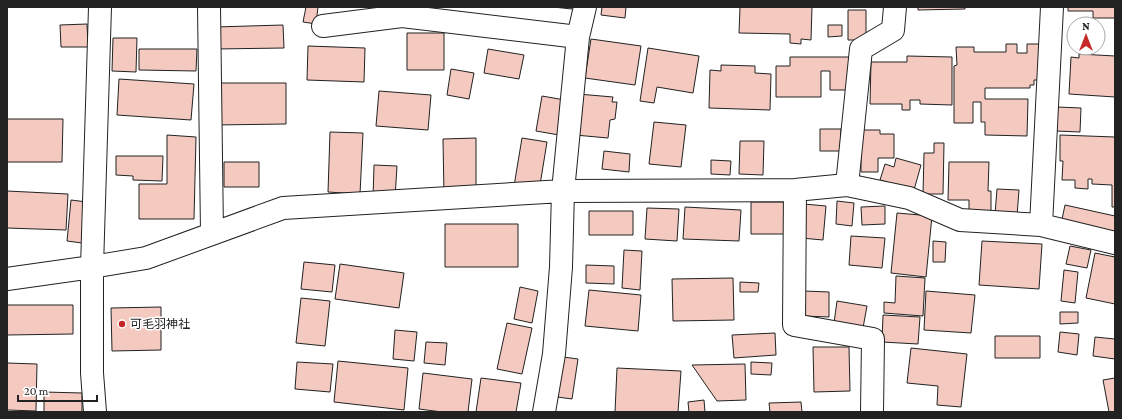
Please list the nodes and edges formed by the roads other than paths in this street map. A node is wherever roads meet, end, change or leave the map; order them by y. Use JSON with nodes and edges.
{"nodes":[{"id":1,"x":100,"y":7,"type":"edge"},
{"id":2,"x":209,"y":7,"type":"edge"},
{"id":3,"x":585,"y":7,"type":"edge"},
{"id":4,"x":895,"y":7,"type":"edge"},
{"id":5,"x":1052,"y":7,"type":"edge"},
{"id":6,"x":323,"y":26,"type":"dead end"},
{"id":7,"x":578,"y":37,"type":"junction"},
{"id":8,"x":847,"y":185,"type":"junction"},
{"id":9,"x":795,"y":190,"type":"junction"},
{"id":10,"x":563,"y":191,"type":"junction"},
{"id":11,"x":1041,"y":225,"type":"junction"},
{"id":12,"x":212,"y":234,"type":"junction"},
{"id":13,"x":1115,"y":243,"type":"edge"},
{"id":14,"x":92,"y":267,"type":"junction"},
{"id":15,"x":7,"y":279,"type":"edge"},
{"id":16,"x":95,"y":412,"type":"edge"},
{"id":17,"x":544,"y":412,"type":"edge"},
{"id":18,"x":872,"y":412,"type":"edge"}],
"edges":[{"from":1,"to":14,"type":"street"},
{"from":2,"to":12,"type":"street"},
{"from":3,"to":7,"type":"street"},
{"from":4,"to":8,"type":"street"},
{"from":5,"to":11,"type":"street"},
{"from":6,"to":7,"type":"street"},
{"from":7,"to":10,"type":"street"},
{"from":8,"to":9,"type":"street"},
{"from":8,"to":11,"type":"street"},
{"from":9,"to":10,"type":"street"},
{"from":9,"to":18,"type":"street"},
{"from":10,"to":12,"type":"street"},
{"from":10,"to":17,"type":"street"},
{"from":11,"to":13,"type":"street"},
{"from":12,"to":14,"type":"street"},
{"from":14,"to":15,"type":"street"},
{"from":14,"to":16,"type":"street"}]}
